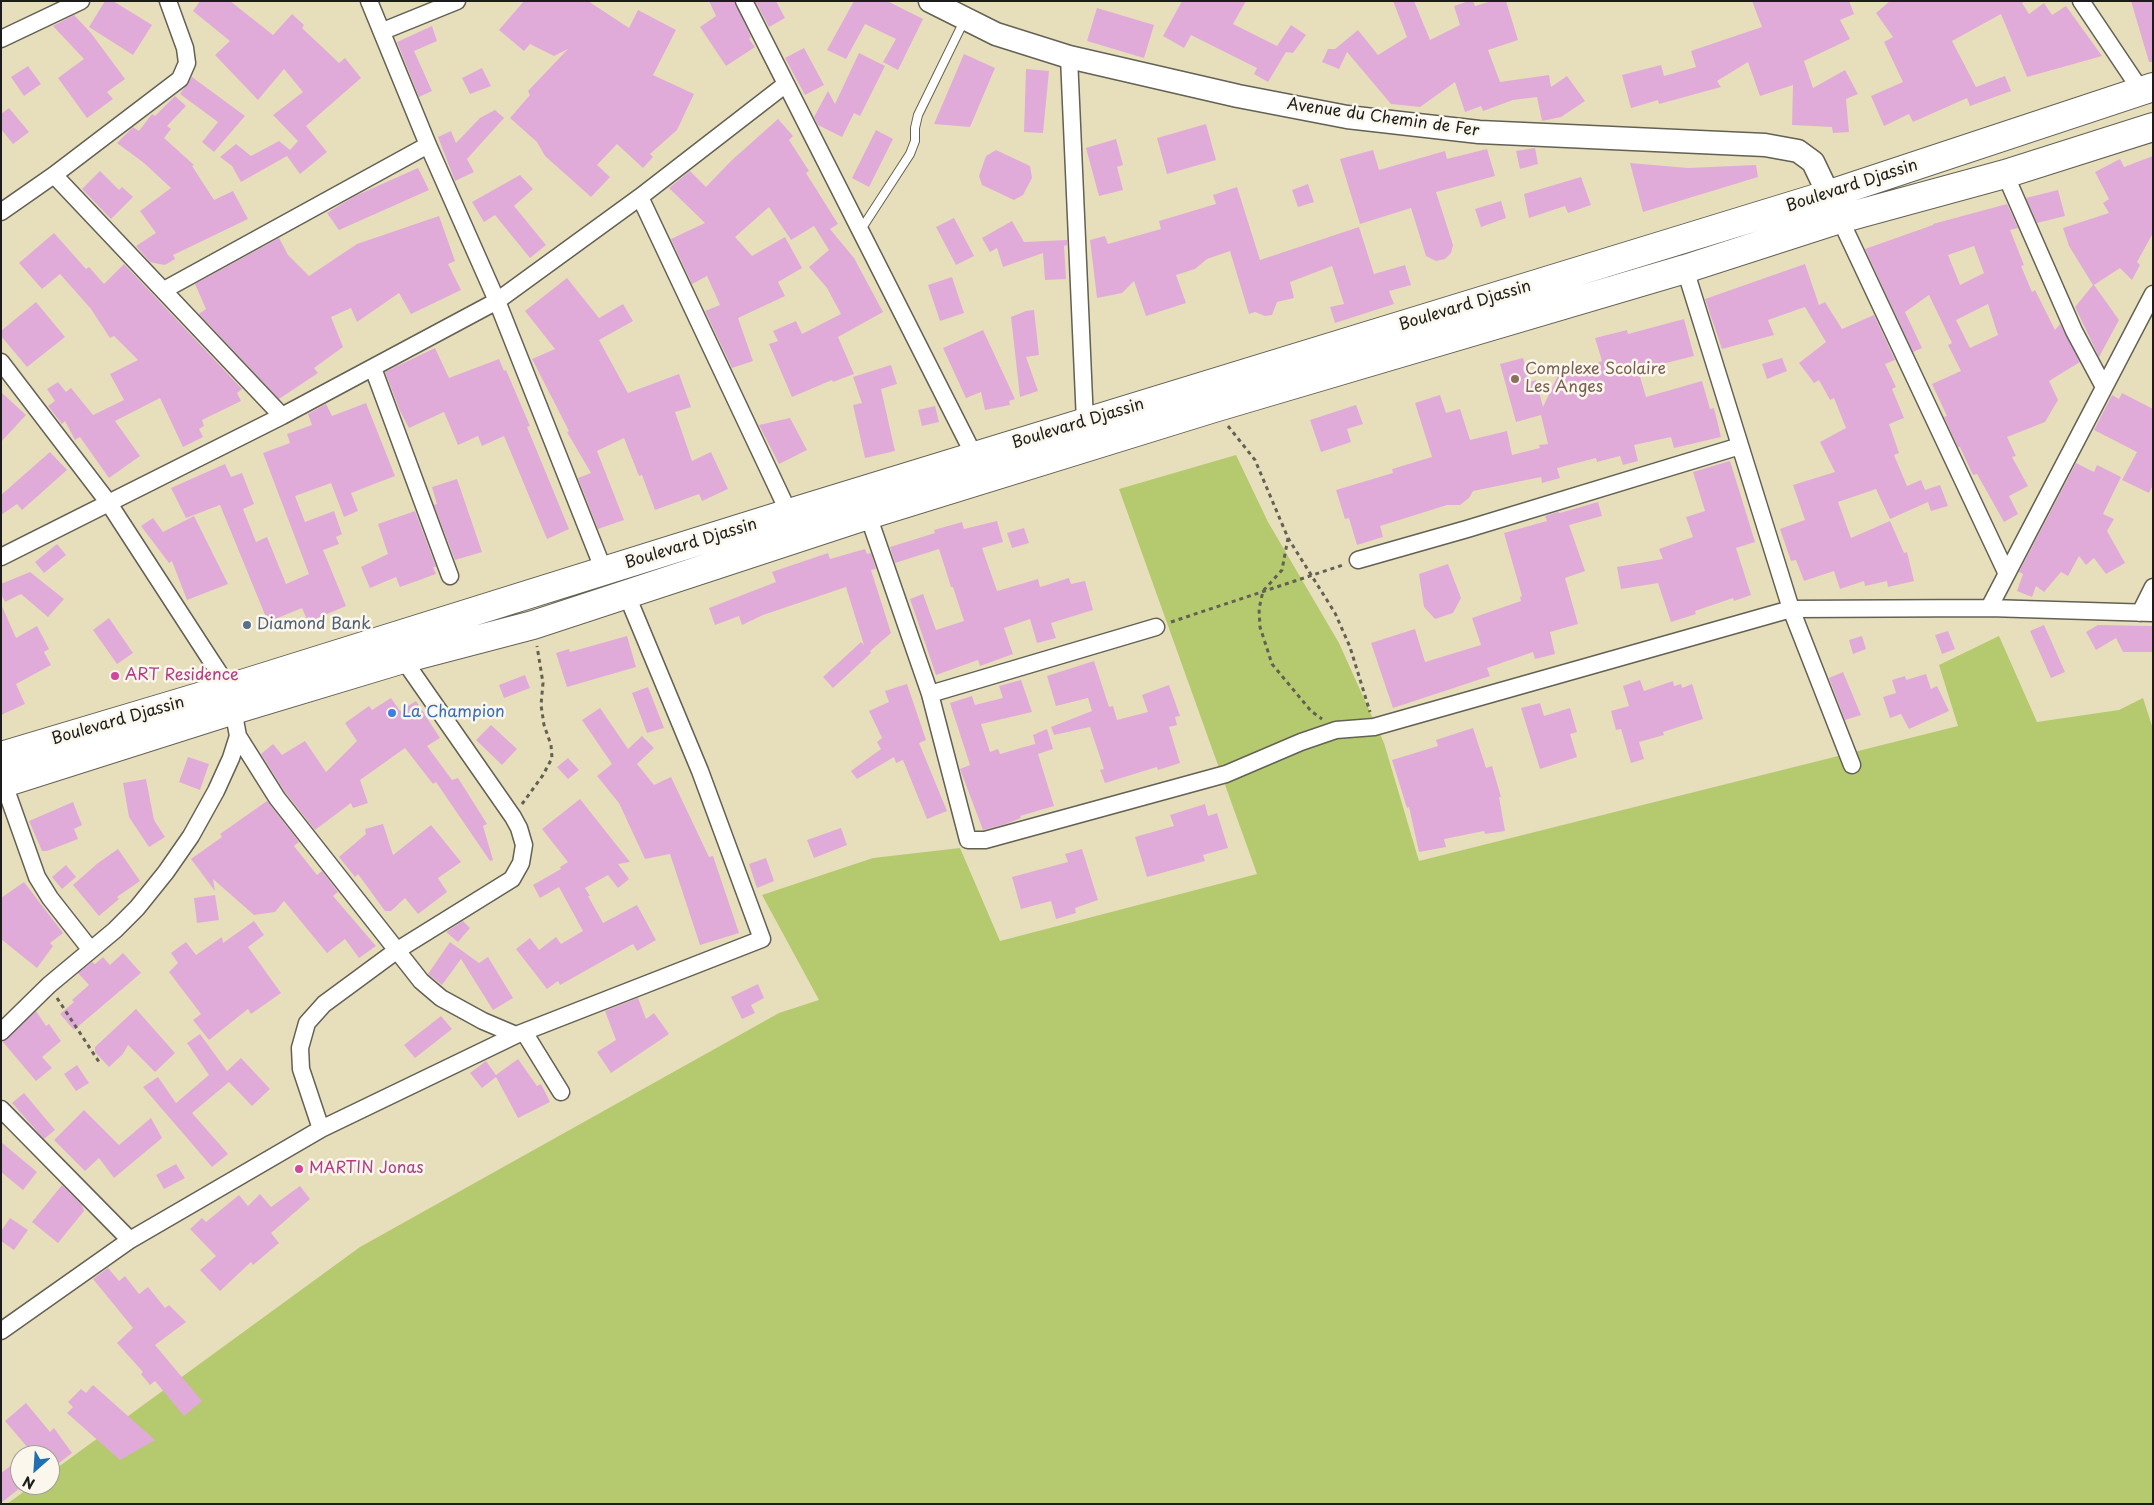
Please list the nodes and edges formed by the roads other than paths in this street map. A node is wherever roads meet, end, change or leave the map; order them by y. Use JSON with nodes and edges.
{"nodes":[{"id":1,"x":81,"y":1,"type":"edge"},
{"id":2,"x":168,"y":1,"type":"edge"},
{"id":3,"x":369,"y":1,"type":"edge"},
{"id":4,"x":457,"y":1,"type":"edge"},
{"id":5,"x":744,"y":1,"type":"edge"},
{"id":6,"x":930,"y":1,"type":"edge"},
{"id":7,"x":2081,"y":1,"type":"edge"},
{"id":8,"x":965,"y":20,"type":"junction"},
{"id":9,"x":383,"y":31,"type":"junction"},
{"id":10,"x":1,"y":39,"type":"edge"},
{"id":11,"x":1069,"y":57,"type":"junction"},
{"id":12,"x":786,"y":84,"type":"junction"},
{"id":13,"x":2147,"y":90,"type":"edge"},
{"id":14,"x":2153,"y":127,"type":"edge"},
{"id":15,"x":428,"y":145,"type":"junction"},
{"id":16,"x":2005,"y":174,"type":"junction"},
{"id":17,"x":54,"y":175,"type":"junction"},
{"id":18,"x":1830,"y":194,"type":"junction"},
{"id":19,"x":640,"y":198,"type":"junction"},
{"id":20,"x":1,"y":212,"type":"edge"},
{"id":21,"x":1840,"y":219,"type":"junction"},
{"id":22,"x":860,"y":231,"type":"junction"},
{"id":23,"x":1685,"y":269,"type":"junction"},
{"id":24,"x":164,"y":290,"type":"junction"},
{"id":25,"x":2153,"y":294,"type":"edge"},
{"id":26,"x":497,"y":301,"type":"junction"},
{"id":27,"x":1,"y":362,"type":"edge"},
{"id":28,"x":373,"y":368,"type":"junction"},
{"id":29,"x":2104,"y":387,"type":"junction"},
{"id":30,"x":282,"y":416,"type":"junction"},
{"id":31,"x":1085,"y":422,"type":"junction"},
{"id":32,"x":1740,"y":446,"type":"junction"},
{"id":33,"x":975,"y":456,"type":"junction"},
{"id":34,"x":108,"y":502,"type":"junction"},
{"id":35,"x":789,"y":513,"type":"junction"},
{"id":36,"x":868,"y":515,"type":"junction"},
{"id":37,"x":1992,"y":542,"type":"junction"},
{"id":38,"x":2022,"y":544,"type":"junction"},
{"id":39,"x":1,"y":557,"type":"edge"},
{"id":40,"x":1358,"y":560,"type":"road end"},
{"id":41,"x":604,"y":571,"type":"junction"},
{"id":42,"x":2006,"y":572,"type":"junction"},
{"id":43,"x":450,"y":576,"type":"dead end"},
{"id":44,"x":2153,"y":587,"type":"edge"},
{"id":45,"x":626,"y":593,"type":"junction"},
{"id":46,"x":1988,"y":608,"type":"junction"},
{"id":47,"x":1791,"y":610,"type":"junction"},
{"id":48,"x":2146,"y":613,"type":"edge"},
{"id":49,"x":1156,"y":627,"type":"road end"},
{"id":50,"x":402,"y":659,"type":"junction"},
{"id":51,"x":930,"y":694,"type":"junction"},
{"id":52,"x":233,"y":711,"type":"junction"},
{"id":53,"x":1,"y":756,"type":"edge"},
{"id":54,"x":1852,"y":765,"type":"dead end"},
{"id":55,"x":2,"y":784,"type":"edge"},
{"id":56,"x":90,"y":949,"type":"junction"},
{"id":57,"x":396,"y":951,"type":"junction"},
{"id":58,"x":1,"y":1032,"type":"edge"},
{"id":59,"x":520,"y":1033,"type":"junction"},
{"id":60,"x":561,"y":1092,"type":"dead end"},
{"id":61,"x":1,"y":1109,"type":"edge"},
{"id":62,"x":321,"y":1129,"type":"junction"},
{"id":63,"x":130,"y":1240,"type":"junction"},
{"id":64,"x":1,"y":1331,"type":"edge"}],
"edges":[{"from":1,"to":10,"type":"street"},
{"from":2,"to":17,"type":"street"},
{"from":3,"to":9,"type":"street"},
{"from":4,"to":9,"type":"street"},
{"from":5,"to":12,"type":"street"},
{"from":6,"to":8,"type":"street","name":"Avenue du Chemin de Fer"},
{"from":7,"to":13,"type":"street"},
{"from":8,"to":11,"type":"street","name":"Avenue du Chemin de Fer"},
{"from":8,"to":22,"type":"lane"},
{"from":9,"to":15,"type":"street"},
{"from":11,"to":18,"type":"street","name":"Avenue du Chemin de Fer"},
{"from":11,"to":31,"type":"street"},
{"from":12,"to":19,"type":"street"},
{"from":12,"to":22,"type":"street"},
{"from":13,"to":18,"type":"highway","name":"Boulevard Djassin"},
{"from":14,"to":16,"type":"highway","name":"Boulevard Djassin"},
{"from":15,"to":24,"type":"street"},
{"from":15,"to":26,"type":"street"},
{"from":16,"to":21,"type":"highway","name":"Boulevard Djassin"},
{"from":16,"to":29,"type":"street"},
{"from":17,"to":20,"type":"street"},
{"from":17,"to":24,"type":"street"},
{"from":18,"to":21,"type":"street","name":"Avenue du Chemin de Fer"},
{"from":18,"to":31,"type":"highway","name":"Boulevard Djassin"},
{"from":19,"to":26,"type":"street"},
{"from":19,"to":35,"type":"street"},
{"from":21,"to":23,"type":"highway","name":"Boulevard Djassin"},
{"from":21,"to":37,"type":"street"},
{"from":22,"to":33,"type":"street"},
{"from":23,"to":32,"type":"street"},
{"from":23,"to":36,"type":"highway","name":"Boulevard Djassin"},
{"from":24,"to":30,"type":"street"},
{"from":25,"to":29,"type":"street"},
{"from":26,"to":28,"type":"street"},
{"from":26,"to":41,"type":"street"},
{"from":27,"to":34,"type":"street"},
{"from":28,"to":30,"type":"street"},
{"from":28,"to":43,"type":"street"},
{"from":29,"to":38,"type":"street"},
{"from":30,"to":34,"type":"street"},
{"from":31,"to":33,"type":"highway","name":"Boulevard Djassin"},
{"from":32,"to":40,"type":"street"},
{"from":32,"to":47,"type":"street"},
{"from":33,"to":35,"type":"highway","name":"Boulevard Djassin"},
{"from":34,"to":39,"type":"street"},
{"from":34,"to":52,"type":"street"},
{"from":35,"to":41,"type":"highway","name":"Boulevard Djassin"},
{"from":36,"to":45,"type":"highway","name":"Boulevard Djassin"},
{"from":36,"to":51,"type":"street"},
{"from":37,"to":38,"type":"street"},
{"from":37,"to":42,"type":"street"},
{"from":38,"to":42,"type":"street"},
{"from":41,"to":52,"type":"highway","name":"Boulevard Djassin"},
{"from":42,"to":46,"type":"street"},
{"from":44,"to":48,"type":"street"},
{"from":45,"to":50,"type":"highway","name":"Boulevard Djassin"},
{"from":45,"to":59,"type":"street"},
{"from":46,"to":47,"type":"street"},
{"from":46,"to":48,"type":"street"},
{"from":47,"to":51,"type":"street"},
{"from":47,"to":54,"type":"street"},
{"from":49,"to":51,"type":"street"},
{"from":50,"to":52,"type":"highway","name":"Boulevard Djassin"},
{"from":50,"to":57,"type":"street"},
{"from":52,"to":53,"type":"highway","name":"Boulevard Djassin"},
{"from":52,"to":55,"type":"highway","name":"Boulevard Djassin"},
{"from":52,"to":56,"type":"street"},
{"from":52,"to":57,"type":"street"},
{"from":55,"to":56,"type":"street"},
{"from":56,"to":58,"type":"street"},
{"from":57,"to":59,"type":"street"},
{"from":57,"to":62,"type":"street"},
{"from":59,"to":60,"type":"street"},
{"from":59,"to":62,"type":"street"},
{"from":61,"to":63,"type":"street"},
{"from":62,"to":63,"type":"street"},
{"from":63,"to":64,"type":"street"}]}
